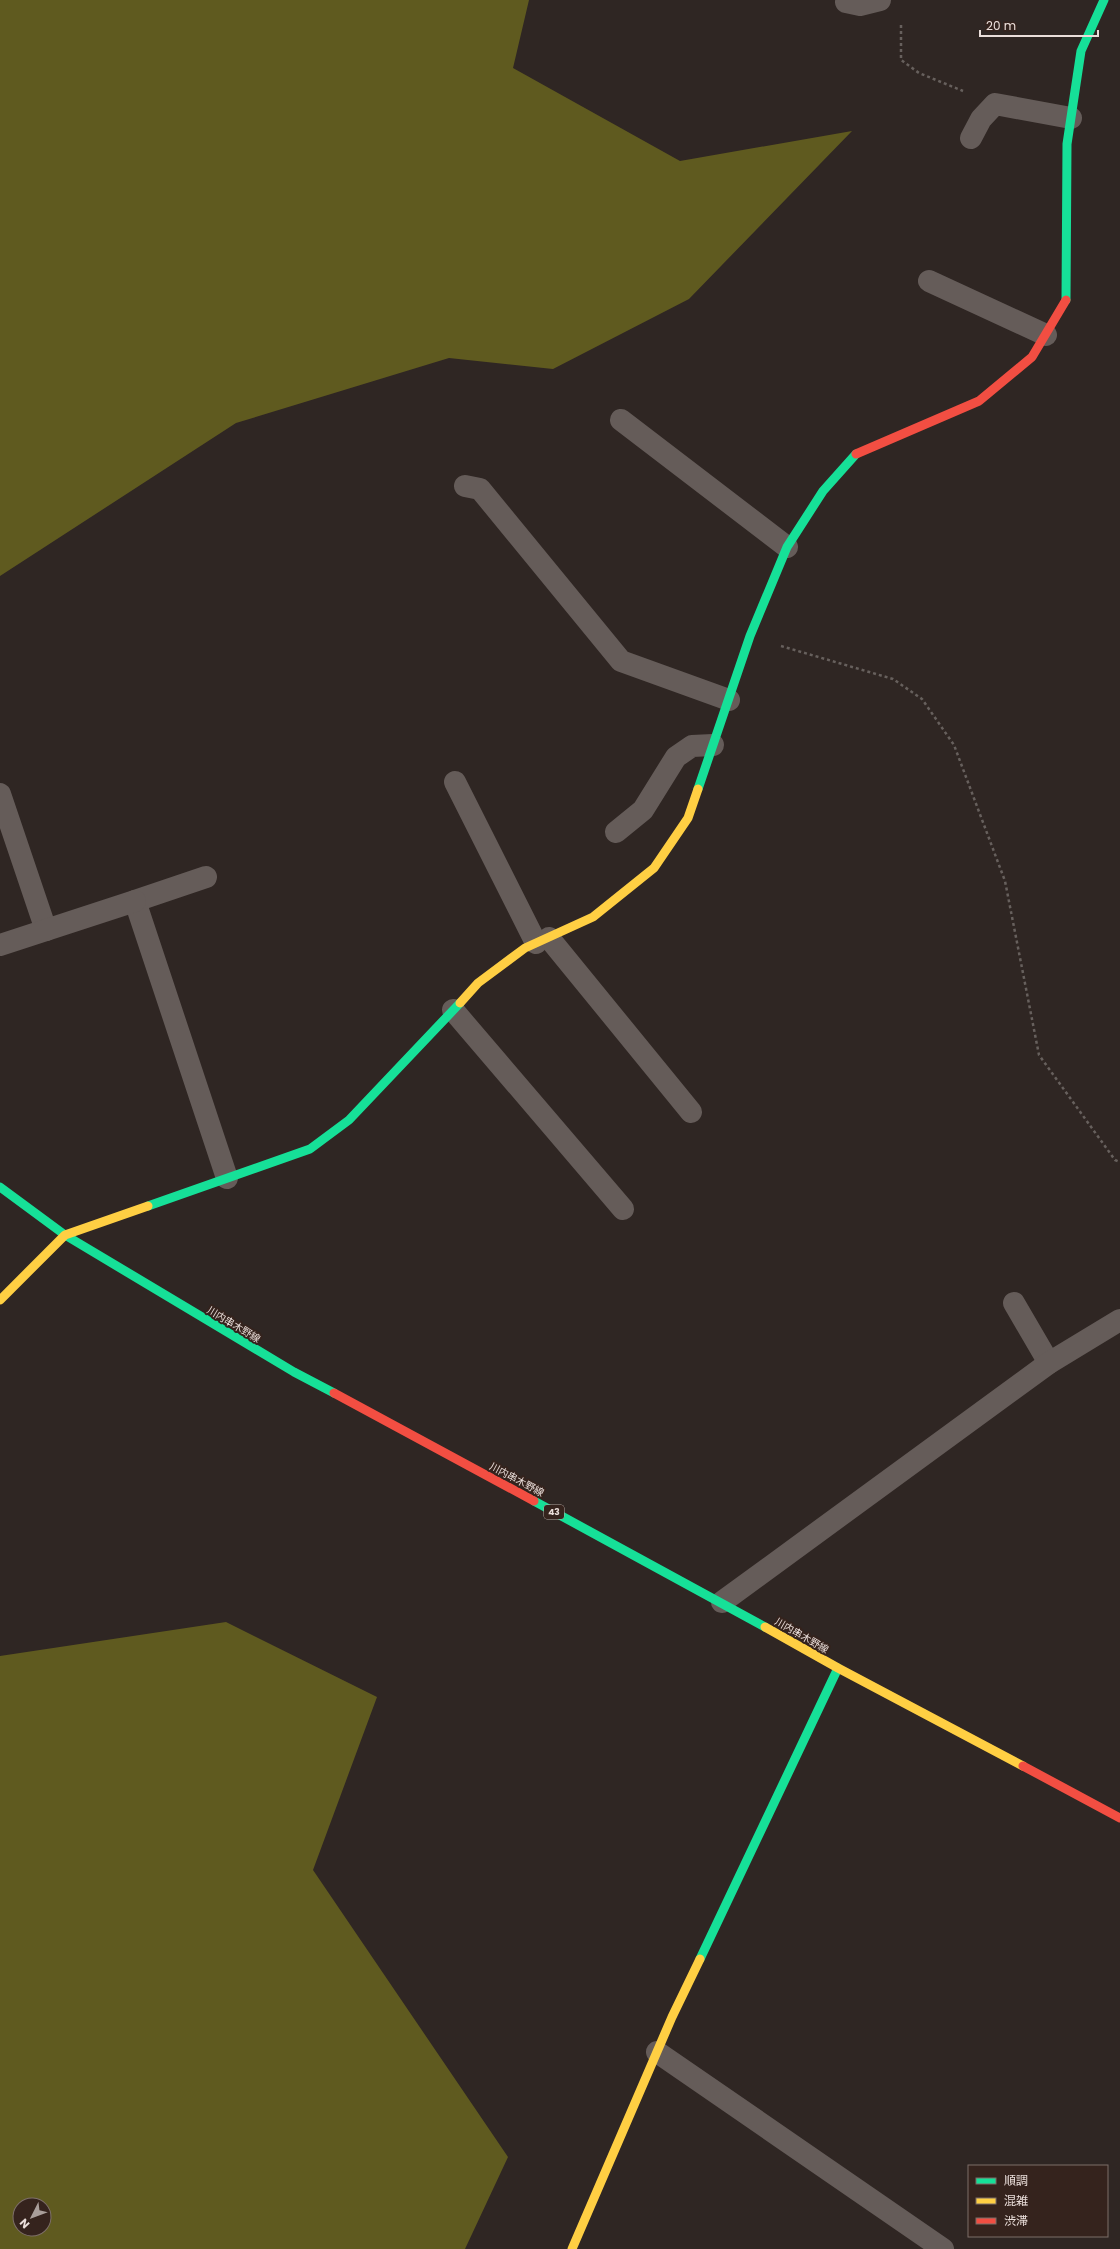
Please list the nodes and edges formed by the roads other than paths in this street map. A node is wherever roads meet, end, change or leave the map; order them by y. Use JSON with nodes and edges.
{"nodes":[{"id":1,"x":880,"y":0,"type":"edge"},
{"id":2,"x":1104,"y":0,"type":"edge"},
{"id":3,"x":846,"y":2,"type":"dead end"},
{"id":4,"x":1071,"y":118,"type":"junction"},
{"id":5,"x":971,"y":138,"type":"dead end"},
{"id":6,"x":929,"y":281,"type":"dead end"},
{"id":7,"x":1046,"y":335,"type":"junction"},
{"id":8,"x":621,"y":420,"type":"dead end"},
{"id":9,"x":465,"y":486,"type":"dead end"},
{"id":10,"x":787,"y":547,"type":"junction"},
{"id":11,"x":728,"y":700,"type":"junction"},
{"id":12,"x":713,"y":744,"type":"junction"},
{"id":13,"x":455,"y":782,"type":"dead end"},
{"id":14,"x":0,"y":794,"type":"edge"},
{"id":15,"x":616,"y":832,"type":"dead end"},
{"id":16,"x":206,"y":877,"type":"dead end"},
{"id":17,"x":135,"y":901,"type":"junction"},
{"id":18,"x":46,"y":930,"type":"junction"},
{"id":19,"x":543,"y":940,"type":"junction"},
{"id":20,"x":0,"y":945,"type":"edge"},
{"id":21,"x":453,"y":1010,"type":"junction"},
{"id":22,"x":691,"y":1112,"type":"dead end"},
{"id":23,"x":227,"y":1178,"type":"junction"},
{"id":24,"x":0,"y":1187,"type":"edge"},
{"id":25,"x":623,"y":1209,"type":"dead end"},
{"id":26,"x":65,"y":1236,"type":"junction"},
{"id":27,"x":0,"y":1300,"type":"edge"},
{"id":28,"x":1014,"y":1303,"type":"dead end"},
{"id":29,"x":1120,"y":1320,"type":"edge"},
{"id":30,"x":1049,"y":1363,"type":"junction"},
{"id":31,"x":722,"y":1602,"type":"junction"},
{"id":32,"x":838,"y":1668,"type":"junction"},
{"id":33,"x":1120,"y":1818,"type":"edge"},
{"id":34,"x":657,"y":2052,"type":"junction"},
{"id":35,"x":572,"y":2249,"type":"edge"},
{"id":36,"x":943,"y":2249,"type":"edge"}],
"edges":[{"from":1,"to":3,"type":"street"},
{"from":2,"to":4,"type":"street"},
{"from":4,"to":5,"type":"street"},
{"from":4,"to":7,"type":"street"},
{"from":6,"to":7,"type":"street"},
{"from":7,"to":10,"type":"street"},
{"from":8,"to":10,"type":"street"},
{"from":9,"to":11,"type":"street"},
{"from":10,"to":11,"type":"street"},
{"from":11,"to":12,"type":"street"},
{"from":12,"to":15,"type":"street"},
{"from":12,"to":19,"type":"street"},
{"from":13,"to":19,"type":"street"},
{"from":14,"to":18,"type":"street"},
{"from":16,"to":17,"type":"street"},
{"from":17,"to":18,"type":"street"},
{"from":17,"to":23,"type":"street"},
{"from":18,"to":20,"type":"street"},
{"from":19,"to":21,"type":"street"},
{"from":19,"to":22,"type":"street"},
{"from":21,"to":23,"type":"street"},
{"from":21,"to":25,"type":"street"},
{"from":23,"to":26,"type":"street"},
{"from":24,"to":26,"type":"street","name":"川内串木野線","number":"43"},
{"from":26,"to":27,"type":"street"},
{"from":26,"to":31,"type":"street","name":"川内串木野線","number":"43"},
{"from":28,"to":30,"type":"street"},
{"from":29,"to":30,"type":"street"},
{"from":30,"to":31,"type":"street"},
{"from":31,"to":32,"type":"street","name":"川内串木野線","number":"43"},
{"from":32,"to":33,"type":"street","name":"川内串木野線","number":"43"},
{"from":32,"to":34,"type":"street"},
{"from":34,"to":35,"type":"street"},
{"from":34,"to":36,"type":"street"}]}
